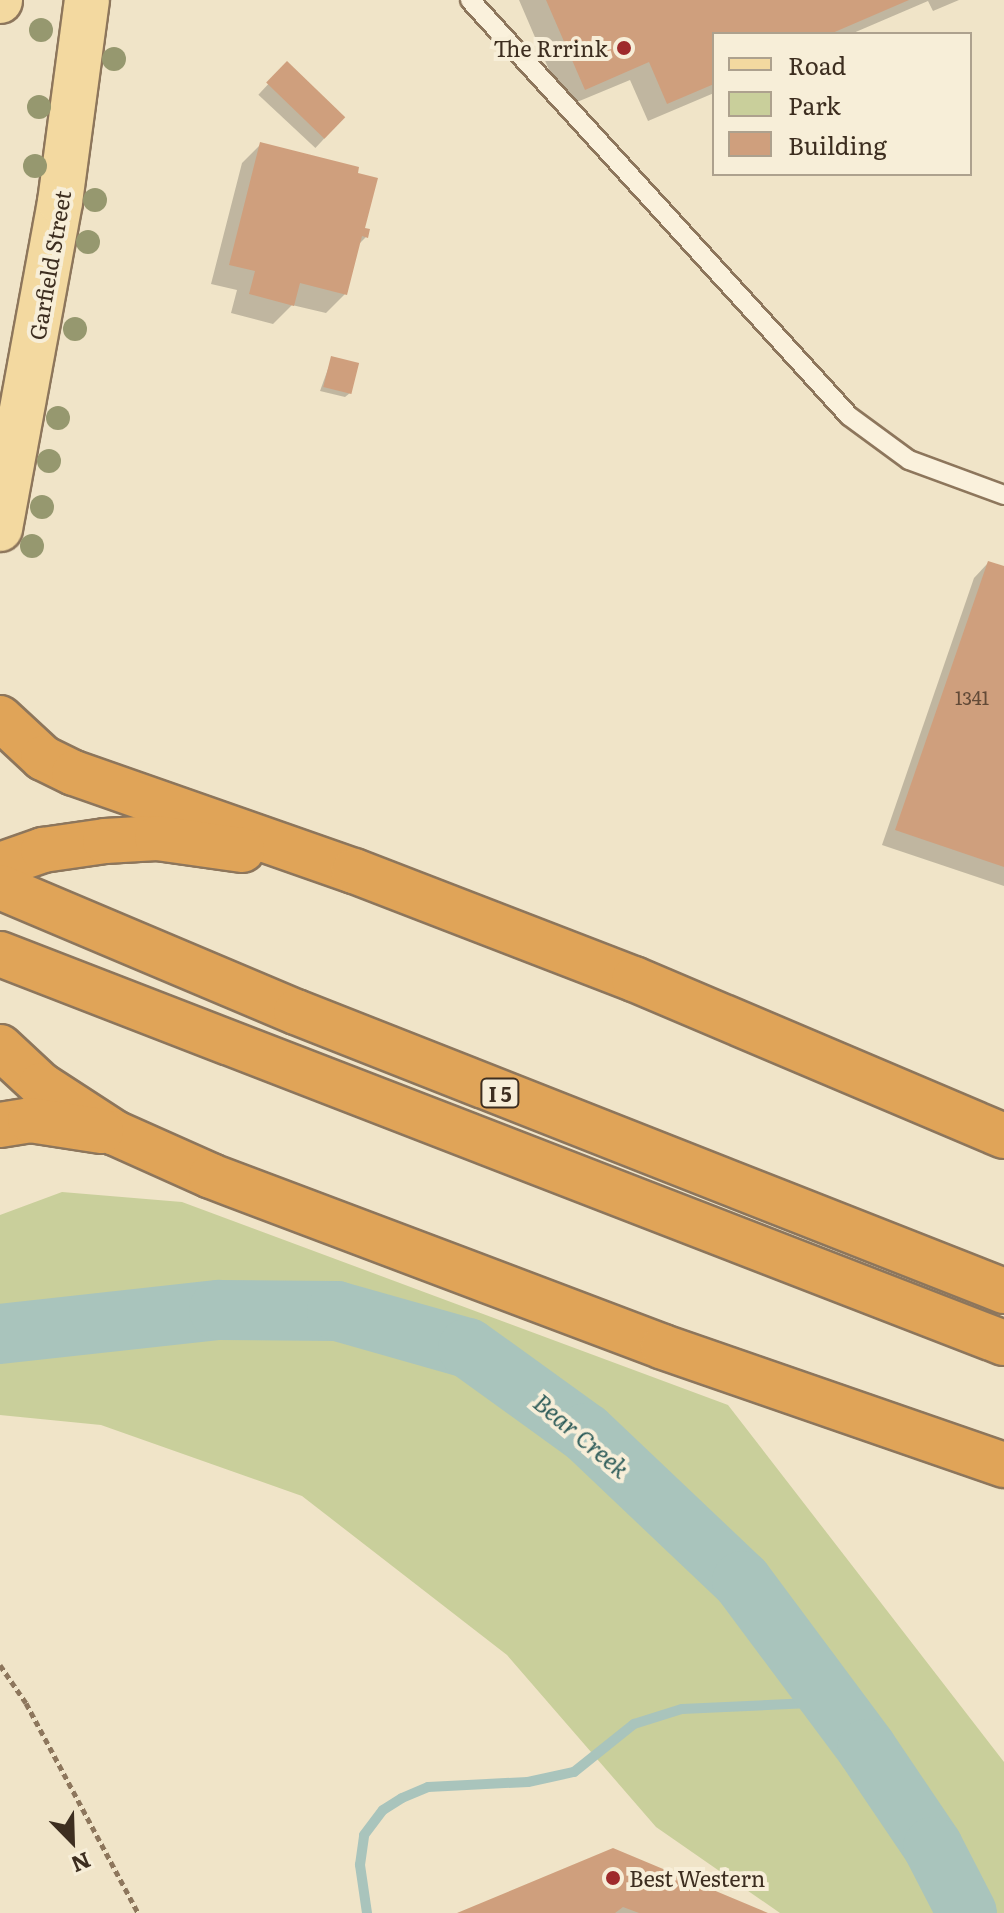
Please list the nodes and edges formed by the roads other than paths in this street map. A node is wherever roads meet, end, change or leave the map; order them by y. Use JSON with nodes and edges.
{"nodes":[{"id":1,"x":87,"y":0,"type":"edge"},
{"id":2,"x":470,"y":0,"type":"edge"},
{"id":3,"x":1004,"y":495,"type":"edge"},
{"id":4,"x":0,"y":529,"type":"edge"},
{"id":5,"x":0,"y":718,"type":"edge"},
{"id":6,"x":0,"y":865,"type":"edge"},
{"id":7,"x":354,"y":871,"type":"junction"},
{"id":8,"x":0,"y":887,"type":"edge"},
{"id":9,"x":0,"y":954,"type":"edge"},
{"id":10,"x":0,"y":1047,"type":"edge"},
{"id":11,"x":0,"y":1125,"type":"edge"},
{"id":12,"x":115,"y":1133,"type":"junction"},
{"id":13,"x":1004,"y":1136,"type":"edge"},
{"id":14,"x":1004,"y":1291,"type":"edge"},
{"id":15,"x":1004,"y":1343,"type":"edge"},
{"id":16,"x":1004,"y":1465,"type":"edge"}],
"edges":[{"from":1,"to":4,"type":"main road","name":"Garfield Street"},
{"from":2,"to":3,"type":"lane"},
{"from":5,"to":7,"type":"highway"},
{"from":6,"to":7,"type":"highway"},
{"from":7,"to":13,"type":"highway"},
{"from":8,"to":14,"type":"highway","number":"I 5"},
{"from":9,"to":15,"type":"highway","number":"I 5"},
{"from":10,"to":12,"type":"highway"},
{"from":11,"to":12,"type":"highway"},
{"from":12,"to":16,"type":"highway"}]}
